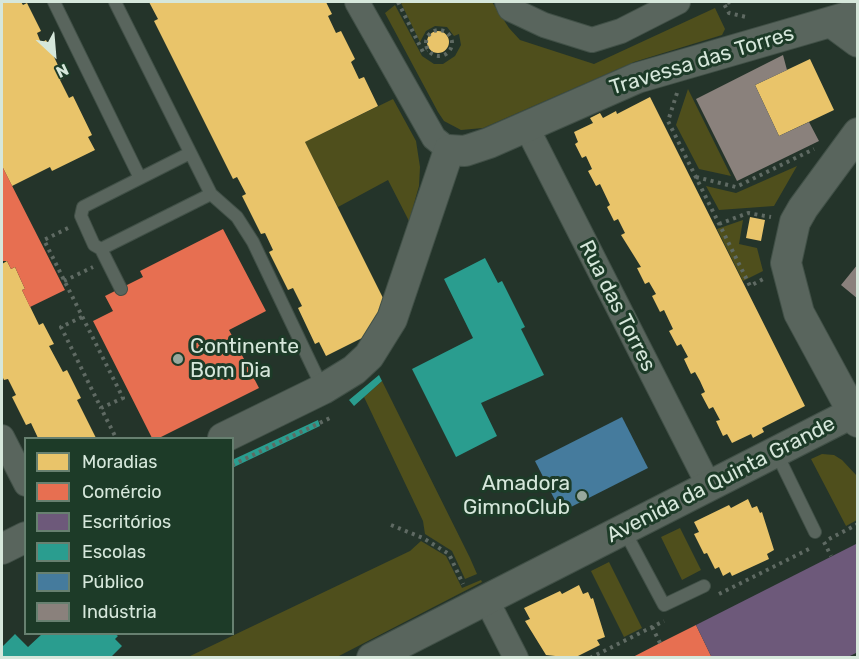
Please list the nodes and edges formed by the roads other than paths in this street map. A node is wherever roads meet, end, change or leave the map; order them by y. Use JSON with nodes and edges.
{"nodes":[{"id":1,"x":57,"y":2,"type":"edge"},
{"id":2,"x":115,"y":2,"type":"edge"},
{"id":3,"x":357,"y":2,"type":"edge"},
{"id":4,"x":507,"y":2,"type":"edge"},
{"id":5,"x":678,"y":2,"type":"edge"},
{"id":6,"x":844,"y":18,"type":"edge"},
{"id":7,"x":858,"y":42,"type":"edge"},
{"id":8,"x":526,"y":126,"type":"junction"},
{"id":9,"x":858,"y":133,"type":"edge"},
{"id":10,"x":449,"y":150,"type":"junction"},
{"id":11,"x":190,"y":153,"type":"junction"},
{"id":12,"x":140,"y":178,"type":"junction"},
{"id":13,"x":210,"y":194,"type":"junction"},
{"id":14,"x":101,"y":249,"type":"junction"},
{"id":15,"x":121,"y":289,"type":"dead end"},
{"id":16,"x":323,"y":389,"type":"junction"},
{"id":17,"x":855,"y":418,"type":"edge"},
{"id":18,"x":2,"y":437,"type":"edge"},
{"id":19,"x":225,"y":437,"type":"edge"},
{"id":20,"x":776,"y":452,"type":"junction"},
{"id":21,"x":24,"y":480,"type":"edge"},
{"id":22,"x":709,"y":486,"type":"junction"},
{"id":23,"x":623,"y":529,"type":"junction"},
{"id":24,"x":819,"y":537,"type":"road end"},
{"id":25,"x":24,"y":538,"type":"edge"},
{"id":26,"x":2,"y":549,"type":"edge"},
{"id":27,"x":704,"y":586,"type":"dead end"},
{"id":28,"x":475,"y":592,"type":"junction"},
{"id":29,"x":372,"y":657,"type":"edge"},
{"id":30,"x":516,"y":657,"type":"edge"}],
"edges":[{"from":1,"to":12,"type":"lane"},
{"from":2,"to":11,"type":"lane"},
{"from":3,"to":10,"type":"street"},
{"from":4,"to":5,"type":"street"},
{"from":6,"to":7,"type":"street"},
{"from":6,"to":8,"type":"street","name":"Travessa das Torres"},
{"from":8,"to":10,"type":"street","name":"Travessa das Torres"},
{"from":8,"to":22,"type":"street","name":"Rua das Torres"},
{"from":9,"to":17,"type":"street","name":"Avenida da Quinta Grande"},
{"from":10,"to":16,"type":"street"},
{"from":11,"to":12,"type":"lane"},
{"from":11,"to":13,"type":"lane"},
{"from":12,"to":14,"type":"lane"},
{"from":13,"to":14,"type":"lane"},
{"from":13,"to":16,"type":"lane"},
{"from":14,"to":15,"type":"lane"},
{"from":16,"to":19,"type":"street"},
{"from":17,"to":20,"type":"street","name":"Avenida da Quinta Grande"},
{"from":18,"to":21,"type":"street"},
{"from":20,"to":22,"type":"street","name":"Avenida da Quinta Grande"},
{"from":20,"to":24,"type":"lane"},
{"from":22,"to":23,"type":"street","name":"Avenida da Quinta Grande"},
{"from":23,"to":27,"type":"lane"},
{"from":23,"to":28,"type":"street","name":"Avenida da Quinta Grande"},
{"from":25,"to":26,"type":"street"},
{"from":28,"to":29,"type":"street","name":"Avenida da Quinta Grande"},
{"from":28,"to":30,"type":"street"}]}
